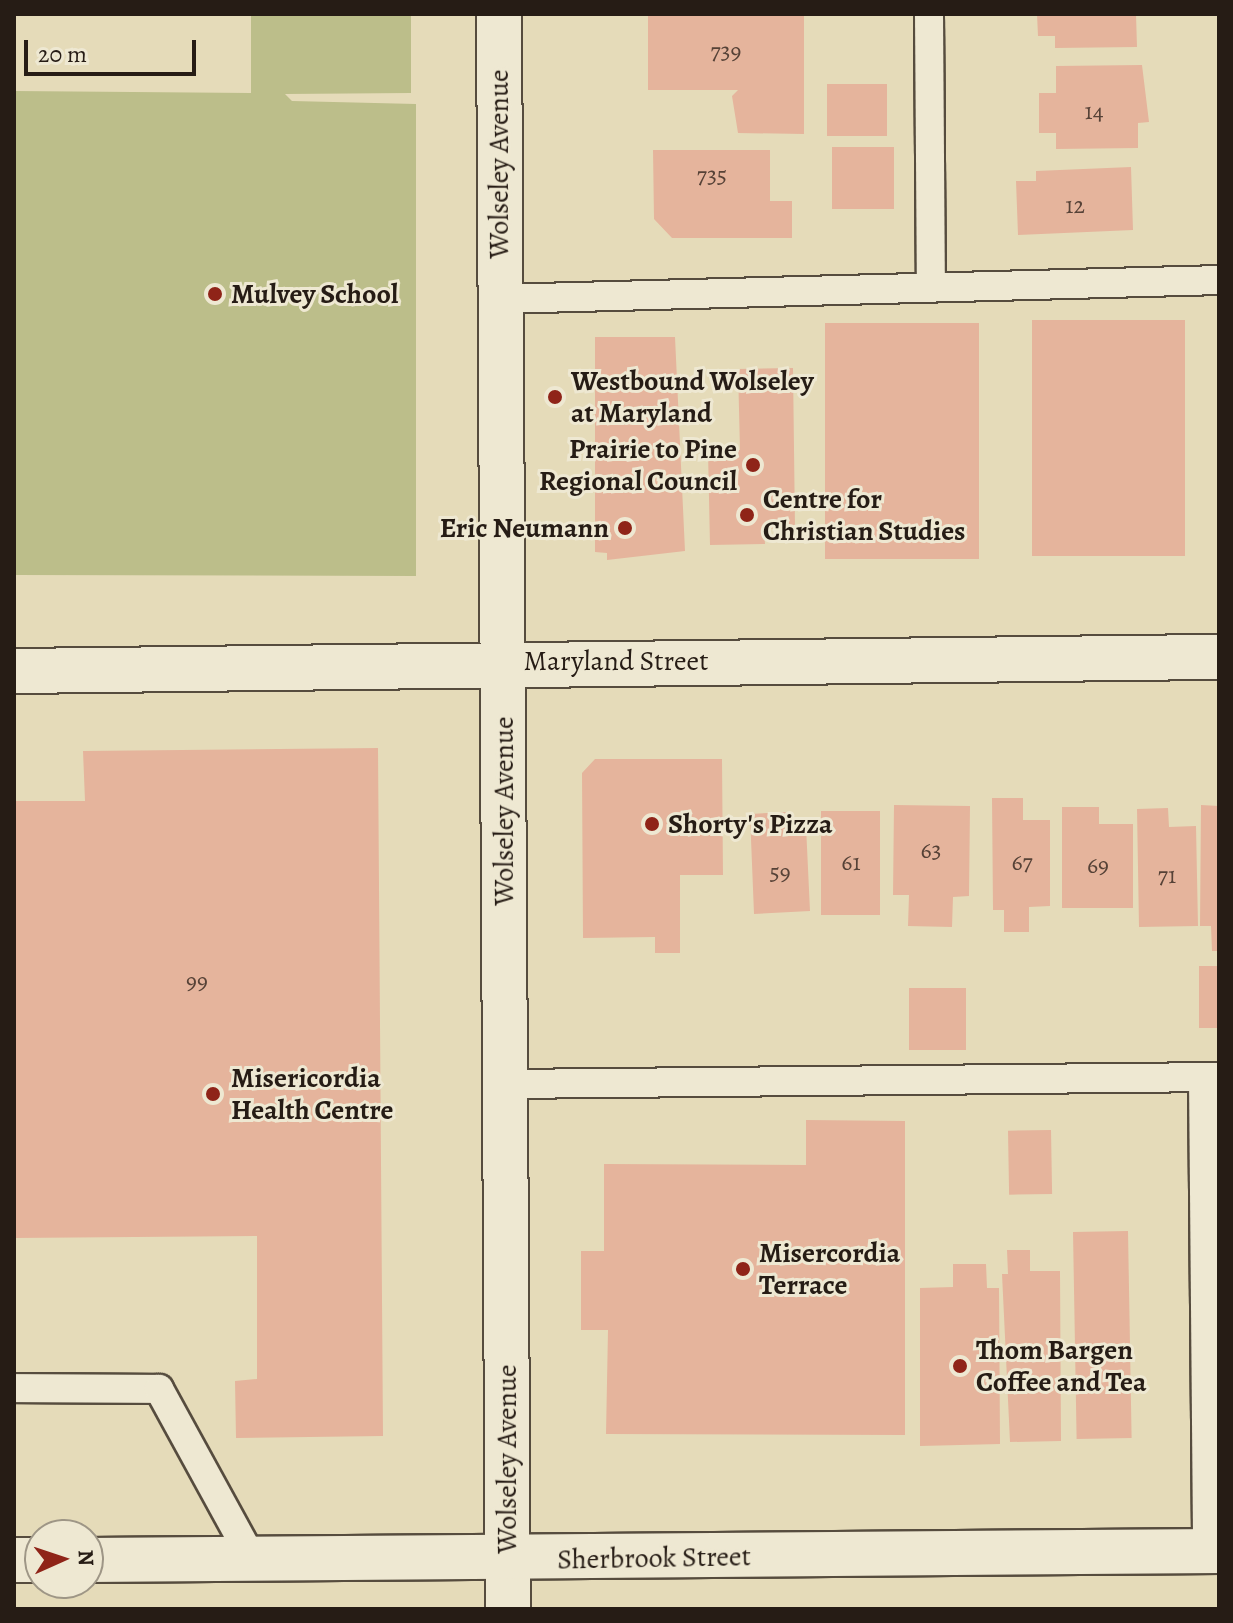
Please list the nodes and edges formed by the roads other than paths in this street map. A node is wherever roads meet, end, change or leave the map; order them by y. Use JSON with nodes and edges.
{"nodes":[{"id":1,"x":499,"y":14,"type":"edge"},
{"id":2,"x":929,"y":14,"type":"edge"},
{"id":3,"x":1219,"y":280,"type":"edge"},
{"id":4,"x":931,"y":288,"type":"junction"},
{"id":5,"x":500,"y":299,"type":"junction"},
{"id":6,"x":1219,"y":657,"type":"edge"},
{"id":7,"x":503,"y":662,"type":"junction"},
{"id":8,"x":14,"y":671,"type":"edge"},
{"id":9,"x":1211,"y":1077,"type":"edge"},
{"id":10,"x":505,"y":1084,"type":"junction"},
{"id":11,"x":14,"y":1388,"type":"edge"},
{"id":12,"x":1213,"y":1551,"type":"edge"},
{"id":13,"x":252,"y":1559,"type":"junction"},
{"id":14,"x":104,"y":1560,"type":"edge"},
{"id":15,"x":507,"y":1560,"type":"junction"},
{"id":16,"x":508,"y":1609,"type":"edge"}],
"edges":[{"from":1,"to":5,"type":"main road","name":"Wolseley Avenue"},
{"from":2,"to":4,"type":"lane"},
{"from":3,"to":4,"type":"lane"},
{"from":4,"to":5,"type":"lane"},
{"from":5,"to":7,"type":"main road","name":"Wolseley Avenue"},
{"from":6,"to":7,"type":"main road","name":"Maryland Street"},
{"from":7,"to":8,"type":"main road","name":"Maryland Street"},
{"from":7,"to":10,"type":"main road","name":"Wolseley Avenue"},
{"from":9,"to":10,"type":"lane"},
{"from":9,"to":12,"type":"lane"},
{"from":10,"to":15,"type":"main road","name":"Wolseley Avenue"},
{"from":11,"to":13,"type":"lane"},
{"from":12,"to":15,"type":"main road","name":"Sherbrook Street"},
{"from":13,"to":14,"type":"main road","name":"Sherbrook Street"},
{"from":13,"to":15,"type":"main road","name":"Sherbrook Street"},
{"from":15,"to":16,"type":"main road","name":"Wolseley Avenue"}]}
